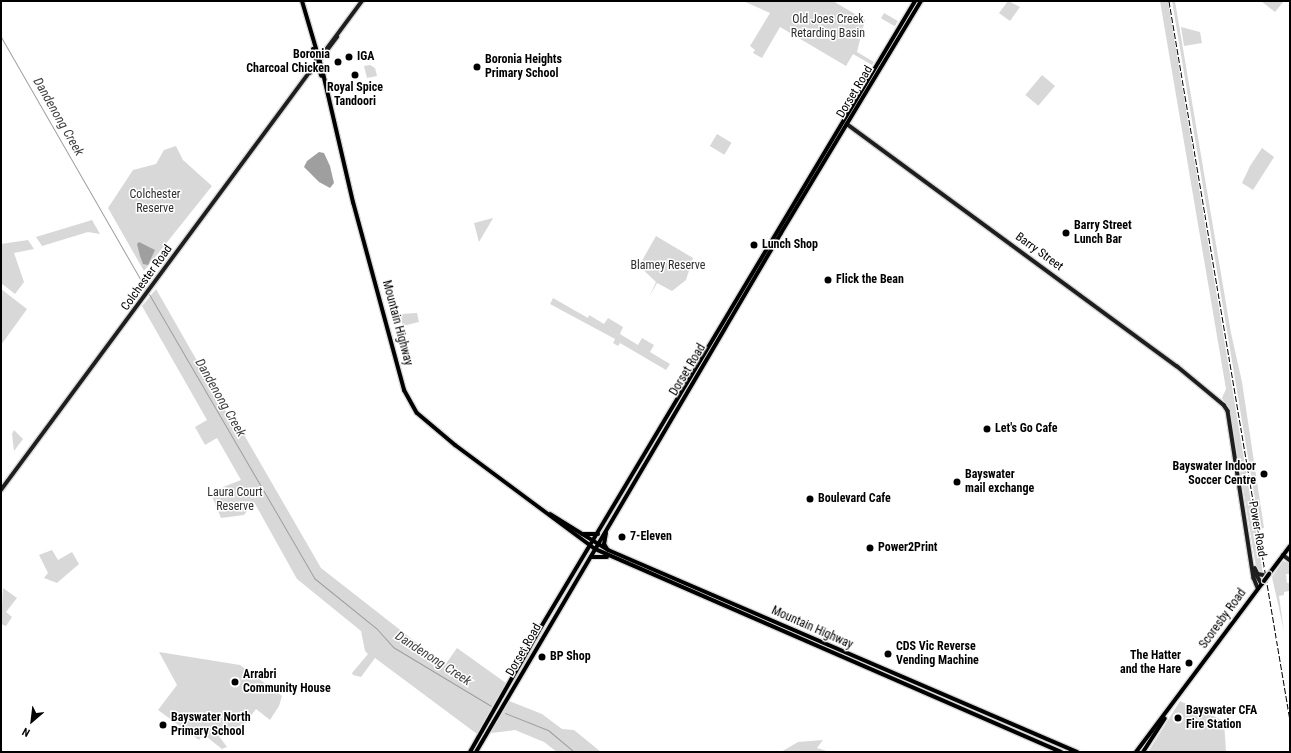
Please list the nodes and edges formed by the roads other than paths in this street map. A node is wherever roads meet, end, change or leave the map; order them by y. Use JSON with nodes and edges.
{"nodes":[{"id":1,"x":302,"y":1,"type":"edge"},
{"id":2,"x":362,"y":1,"type":"edge"},
{"id":3,"x":915,"y":1,"type":"edge"},
{"id":4,"x":921,"y":1,"type":"edge"},
{"id":5,"x":343,"y":27,"type":"junction"},
{"id":6,"x":313,"y":46,"type":"junction"},
{"id":7,"x":325,"y":49,"type":"junction"},
{"id":8,"x":318,"y":62,"type":"junction"},
{"id":9,"x":845,"y":122,"type":"junction"},
{"id":10,"x":818,"y":163,"type":"junction"},
{"id":11,"x":823,"y":164,"type":"junction"},
{"id":12,"x":777,"y":230,"type":"junction"},
{"id":13,"x":781,"y":233,"type":"junction"},
{"id":14,"x":712,"y":339,"type":"junction"},
{"id":15,"x":717,"y":342,"type":"junction"},
{"id":16,"x":695,"y":368,"type":"junction"},
{"id":17,"x":700,"y":370,"type":"junction"},
{"id":18,"x":1218,"y":399,"type":"joint"},
{"id":19,"x":674,"y":403,"type":"junction"},
{"id":20,"x":680,"y":403,"type":"junction"},
{"id":21,"x":652,"y":440,"type":"junction"},
{"id":22,"x":657,"y":442,"type":"junction"},
{"id":23,"x":1,"y":490,"type":"edge"},
{"id":24,"x":545,"y":511,"type":"junction"},
{"id":25,"x":607,"y":529,"type":"junction"},
{"id":26,"x":578,"y":532,"type":"junction"},
{"id":27,"x":598,"y":534,"type":"junction"},
{"id":28,"x":592,"y":544,"type":"junction"},
{"id":29,"x":1290,"y":546,"type":"edge"},
{"id":30,"x":597,"y":547,"type":"junction"},
{"id":31,"x":608,"y":550,"type":"junction"},
{"id":32,"x":1284,"y":553,"type":"junction"},
{"id":33,"x":1290,"y":554,"type":"edge"},
{"id":34,"x":591,"y":557,"type":"junction"},
{"id":35,"x":613,"y":558,"type":"junction"},
{"id":36,"x":1290,"y":560,"type":"edge"},
{"id":37,"x":1253,"y":566,"type":"junction"},
{"id":38,"x":1254,"y":571,"type":"junction"},
{"id":39,"x":1263,"y":575,"type":"dead end"},
{"id":40,"x":1263,"y":582,"type":"junction"},
{"id":41,"x":1258,"y":588,"type":"junction"},
{"id":42,"x":710,"y":594,"type":"junction"},
{"id":43,"x":708,"y":599,"type":"junction"},
{"id":44,"x":782,"y":625,"type":"junction"},
{"id":45,"x":541,"y":627,"type":"junction"},
{"id":46,"x":547,"y":630,"type":"junction"},
{"id":47,"x":788,"y":635,"type":"junction"},
{"id":48,"x":908,"y":681,"type":"junction"},
{"id":49,"x":906,"y":686,"type":"junction"},
{"id":50,"x":1173,"y":704,"type":"junction"},
{"id":51,"x":978,"y":711,"type":"junction"},
{"id":52,"x":976,"y":716,"type":"junction"},
{"id":53,"x":1060,"y":745,"type":"junction"},
{"id":54,"x":1144,"y":750,"type":"edge"},
{"id":55,"x":477,"y":751,"type":"edge"},
{"id":56,"x":470,"y":752,"type":"edge"},
{"id":57,"x":1061,"y":752,"type":"edge"},
{"id":58,"x":1070,"y":752,"type":"edge"},
{"id":59,"x":1077,"y":752,"type":"edge"},
{"id":60,"x":1136,"y":752,"type":"edge"}],
"edges":[{"from":1,"to":6,"type":"main road","name":"Mountain Highway"},
{"from":2,"to":5,"type":"main road"},
{"from":3,"to":9,"type":"main road","name":"Dorset Road"},
{"from":4,"to":9,"type":"main road","name":"Dorset Road"},
{"from":5,"to":7,"type":"main road"},
{"from":5,"to":8,"type":"main road"},
{"from":6,"to":7,"type":"main road"},
{"from":6,"to":8,"type":"main road","name":"Mountain Highway"},
{"from":7,"to":8,"type":"main road"},
{"from":8,"to":23,"type":"main road","name":"Colchester Road"},
{"from":8,"to":24,"type":"main road","name":"Mountain Highway"},
{"from":9,"to":10,"type":"main road","name":"Dorset Road"},
{"from":9,"to":11,"type":"main road","name":"Dorset Road"},
{"from":9,"to":18,"type":"main road","name":"Barry Street"},
{"from":10,"to":11,"type":"main road"},
{"from":10,"to":12,"type":"main road","name":"Dorset Road"},
{"from":11,"to":13,"type":"main road","name":"Dorset Road"},
{"from":12,"to":13,"type":"main road"},
{"from":12,"to":14,"type":"main road","name":"Dorset Road"},
{"from":13,"to":15,"type":"main road","name":"Dorset Road"},
{"from":14,"to":15,"type":"main road"},
{"from":14,"to":16,"type":"main road","name":"Dorset Road"},
{"from":15,"to":17,"type":"main road","name":"Dorset Road"},
{"from":16,"to":17,"type":"main road"},
{"from":16,"to":19,"type":"main road","name":"Dorset Road"},
{"from":17,"to":20,"type":"main road","name":"Dorset Road"},
{"from":18,"to":37,"type":"main road","name":"Power Road"},
{"from":19,"to":20,"type":"main road"},
{"from":19,"to":21,"type":"main road","name":"Dorset Road"},
{"from":20,"to":22,"type":"main road","name":"Dorset Road"},
{"from":21,"to":22,"type":"main road"},
{"from":21,"to":27,"type":"main road","name":"Dorset Road"},
{"from":22,"to":25,"type":"main road","name":"Dorset Road"},
{"from":24,"to":26,"type":"main road","name":"Mountain Highway"},
{"from":24,"to":28,"type":"main road","name":"Mountain Highway"},
{"from":25,"to":30,"type":"main road","name":"Dorset Road"},
{"from":25,"to":31,"type":"main road"},
{"from":26,"to":27,"type":"main road"},
{"from":26,"to":28,"type":"main road","name":"Mountain Highway"},
{"from":27,"to":28,"type":"main road","name":"Dorset Road"},
{"from":28,"to":30,"type":"main road","name":"Mountain Highway"},
{"from":28,"to":45,"type":"main road","name":"Dorset Road"},
{"from":29,"to":32,"type":"main road","name":"Scoresby Road"},
{"from":30,"to":31,"type":"main road","name":"Mountain Highway"},
{"from":30,"to":34,"type":"main road","name":"Dorset Road"},
{"from":30,"to":35,"type":"main road","name":"Mountain Highway"},
{"from":31,"to":42,"type":"main road","name":"Mountain Highway"},
{"from":32,"to":33,"type":"main road"},
{"from":32,"to":36,"type":"main road"},
{"from":32,"to":40,"type":"main road","name":"Scoresby Road","bridge":true},
{"from":34,"to":35,"type":"main road"},
{"from":34,"to":46,"type":"main road","name":"Dorset Road"},
{"from":35,"to":43,"type":"main road","name":"Mountain Highway"},
{"from":37,"to":38,"type":"main road","name":"Power Road"},
{"from":37,"to":39,"type":"main road"},
{"from":38,"to":40,"type":"main road","name":"Power Road"},
{"from":38,"to":41,"type":"main road","name":"Power Road"},
{"from":40,"to":41,"type":"main road","name":"Scoresby Road"},
{"from":41,"to":50,"type":"main road","name":"Scoresby Road"},
{"from":42,"to":43,"type":"main road"},
{"from":42,"to":44,"type":"main road","name":"Mountain Highway"},
{"from":43,"to":47,"type":"main road","name":"Mountain Highway"},
{"from":44,"to":47,"type":"main road"},
{"from":44,"to":48,"type":"main road","name":"Mountain Highway"},
{"from":45,"to":46,"type":"main road"},
{"from":45,"to":56,"type":"main road","name":"Dorset Road"},
{"from":46,"to":55,"type":"main road","name":"Dorset Road"},
{"from":47,"to":49,"type":"main road","name":"Mountain Highway"},
{"from":48,"to":49,"type":"main road"},
{"from":48,"to":51,"type":"main road","name":"Mountain Highway"},
{"from":49,"to":52,"type":"main road","name":"Mountain Highway"},
{"from":50,"to":54,"type":"main road","name":"Scoresby Road"},
{"from":50,"to":60,"type":"main road","name":"Scoresby Road"},
{"from":51,"to":52,"type":"main road"},
{"from":51,"to":53,"type":"main road","name":"Mountain Highway"},
{"from":52,"to":57,"type":"main road","name":"Mountain Highway"},
{"from":53,"to":58,"type":"main road"},
{"from":53,"to":59,"type":"main road","name":"Mountain Highway"}]}
